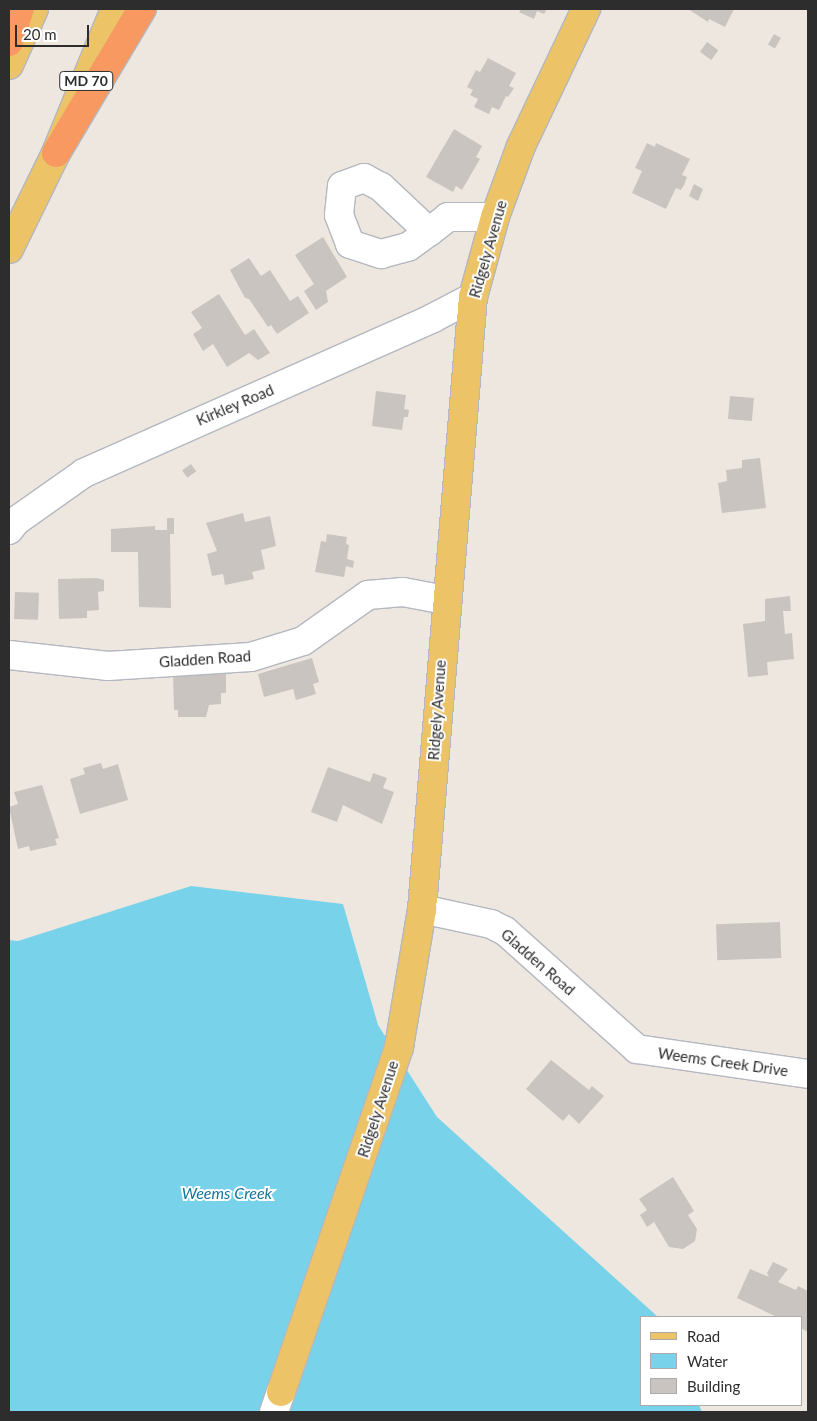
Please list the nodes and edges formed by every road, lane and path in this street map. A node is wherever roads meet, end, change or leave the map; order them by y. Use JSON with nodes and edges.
{"nodes":[{"id":1,"x":20,"y":9,"type":"edge"},
{"id":2,"x":34,"y":9,"type":"edge"},
{"id":3,"x":115,"y":9,"type":"edge"},
{"id":4,"x":142,"y":9,"type":"edge"},
{"id":5,"x":586,"y":9,"type":"edge"},
{"id":6,"x":9,"y":42,"type":"edge"},
{"id":7,"x":9,"y":65,"type":"edge"},
{"id":8,"x":56,"y":152,"type":"junction"},
{"id":9,"x":495,"y":217,"type":"junction"},
{"id":10,"x":429,"y":232,"type":"dead end"},
{"id":11,"x":9,"y":249,"type":"edge"},
{"id":12,"x":473,"y":297,"type":"junction"},
{"id":13,"x":9,"y":530,"type":"edge"},
{"id":14,"x":445,"y":600,"type":"junction"},
{"id":15,"x":9,"y":655,"type":"edge"},
{"id":16,"x":422,"y":909,"type":"junction"},
{"id":17,"x":637,"y":1049,"type":"joint"},
{"id":18,"x":808,"y":1074,"type":"edge"},
{"id":19,"x":278,"y":1402,"type":"edge"}],
"edges":[{"from":1,"to":6,"type":"highway"},
{"from":2,"to":7,"type":"main road"},
{"from":3,"to":8,"type":"main road","number":"MD 70"},
{"from":4,"to":8,"type":"highway"},
{"from":5,"to":9,"type":"main road","name":"Ridgely Avenue"},
{"from":8,"to":11,"type":"main road","number":"MD 70"},
{"from":9,"to":10,"type":"street"},
{"from":9,"to":12,"type":"main road","name":"Ridgely Avenue"},
{"from":12,"to":13,"type":"street","name":"Kirkley Road"},
{"from":12,"to":14,"type":"main road","name":"Ridgely Avenue"},
{"from":14,"to":15,"type":"street","name":"Gladden Road"},
{"from":14,"to":16,"type":"main road","name":"Ridgely Avenue"},
{"from":16,"to":17,"type":"street","name":"Gladden Road"},
{"from":16,"to":19,"type":"main road","name":"Ridgely Avenue"},
{"from":17,"to":18,"type":"street","name":"Weems Creek Drive"}]}
